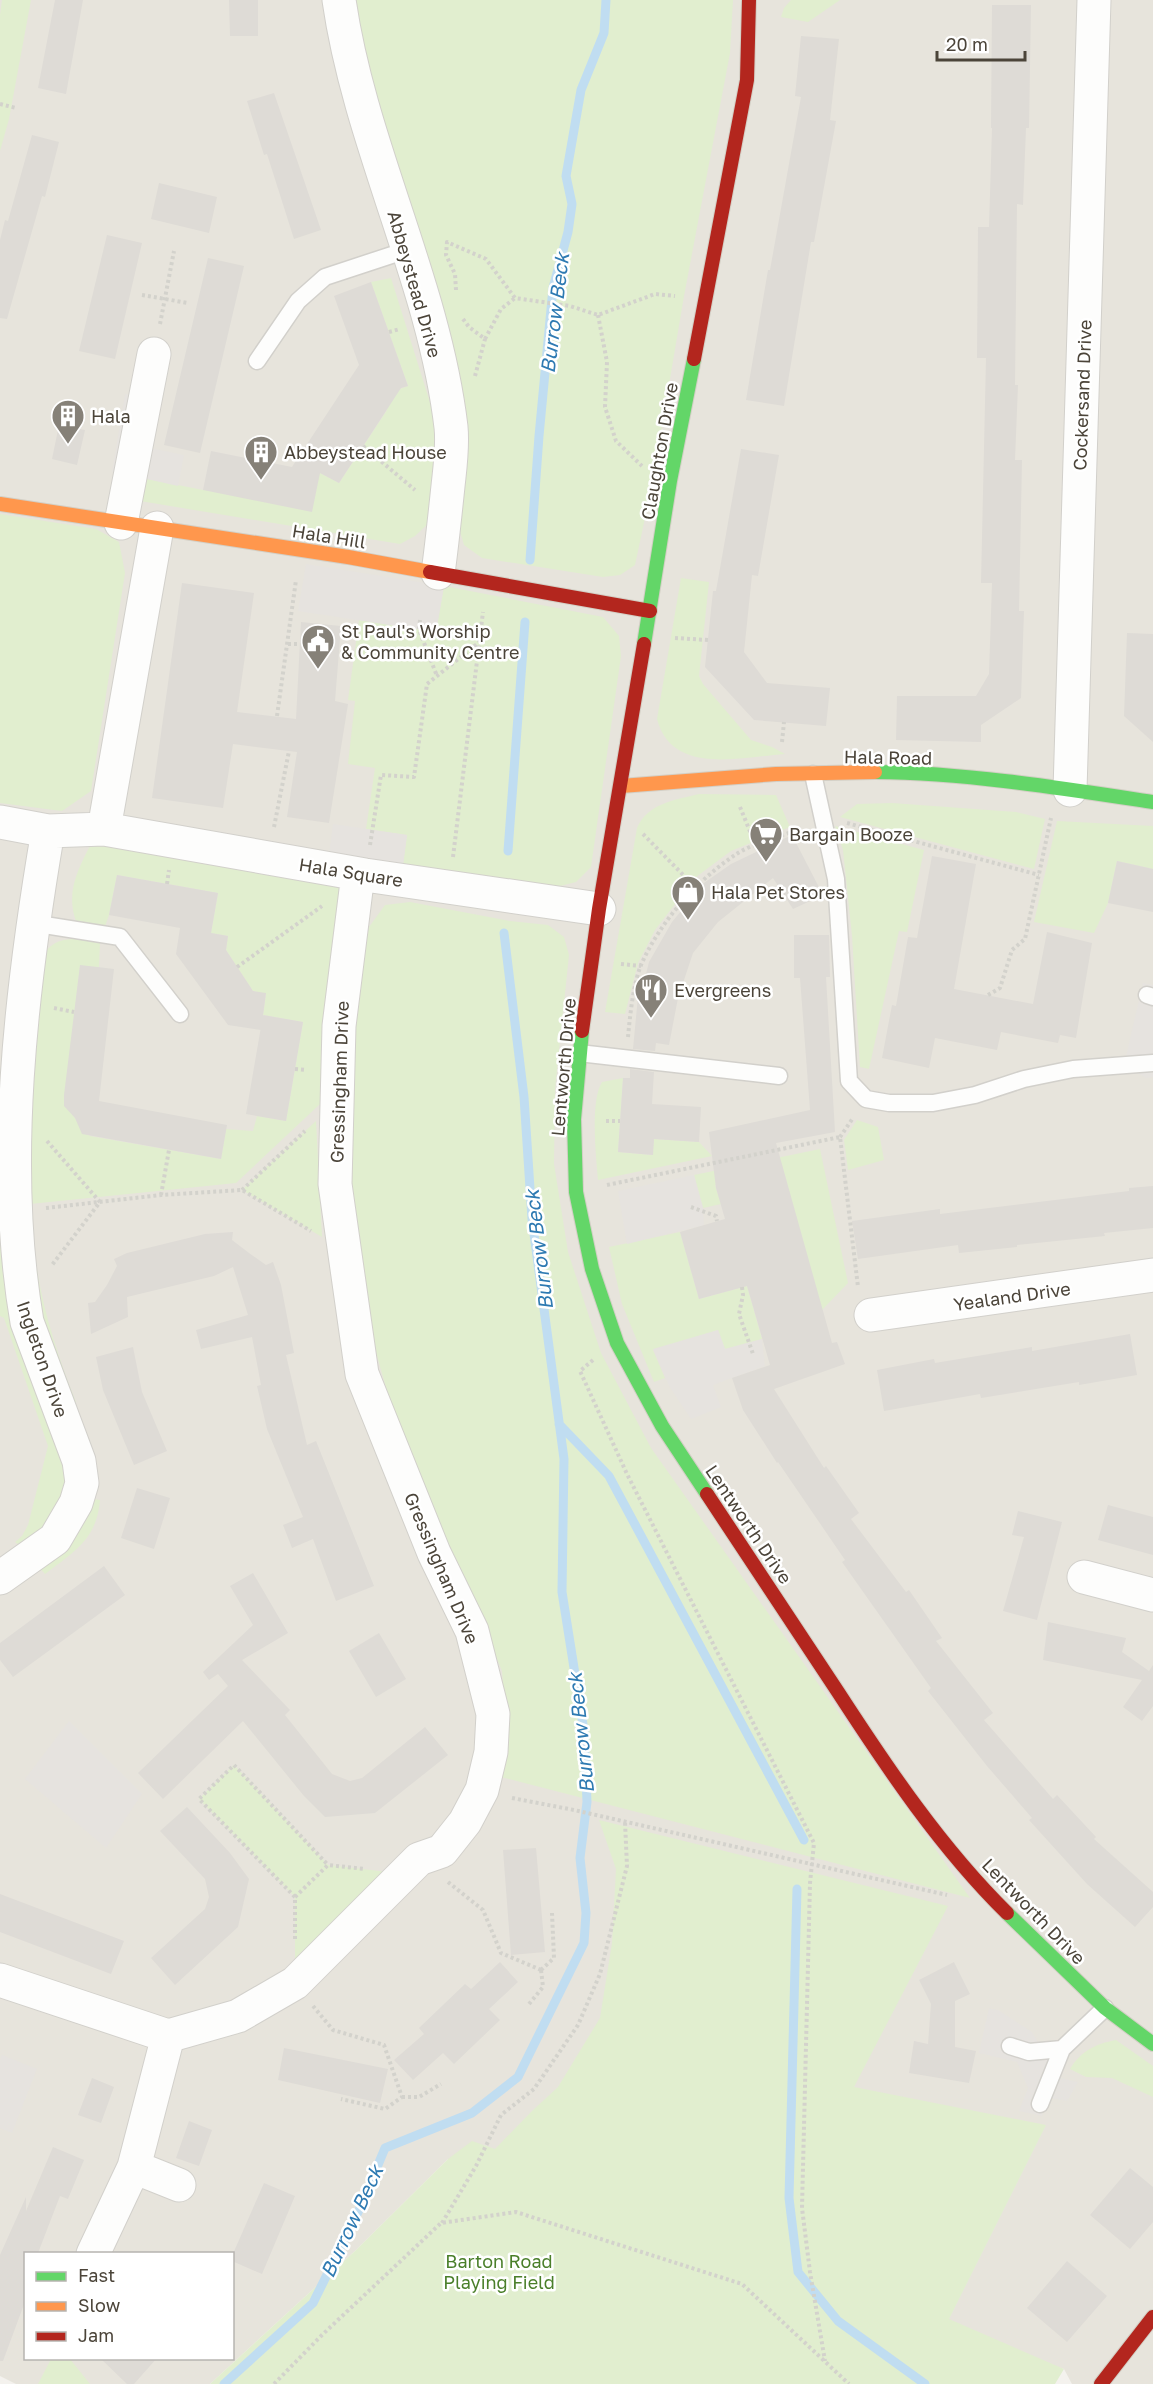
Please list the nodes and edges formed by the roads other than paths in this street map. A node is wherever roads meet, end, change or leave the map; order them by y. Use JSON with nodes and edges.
{"nodes":[{"id":1,"x":339,"y":0,"type":"edge"},
{"id":2,"x":749,"y":0,"type":"edge"},
{"id":3,"x":1094,"y":0,"type":"edge"},
{"id":4,"x":407,"y":250,"type":"junction"},
{"id":5,"x":154,"y":354,"type":"road end"},
{"id":6,"x":257,"y":361,"type":"dead end"},
{"id":7,"x":0,"y":504,"type":"edge"},
{"id":8,"x":121,"y":523,"type":"junction"},
{"id":9,"x":157,"y":528,"type":"junction"},
{"id":10,"x":438,"y":573,"type":"junction"},
{"id":11,"x":650,"y":611,"type":"junction"},
{"id":12,"x":813,"y":774,"type":"junction"},
{"id":13,"x":621,"y":786,"type":"junction"},
{"id":14,"x":1064,"y":789,"type":"junction"},
{"id":15,"x":1153,"y":802,"type":"edge"},
{"id":16,"x":0,"y":822,"type":"edge"},
{"id":17,"x":104,"y":829,"type":"junction"},
{"id":18,"x":48,"y":831,"type":"junction"},
{"id":19,"x":360,"y":880,"type":"junction"},
{"id":20,"x":599,"y":909,"type":"junction"},
{"id":21,"x":32,"y":923,"type":"junction"},
{"id":22,"x":180,"y":1014,"type":"dead end"},
{"id":23,"x":579,"y":1053,"type":"junction"},
{"id":24,"x":1153,"y":1063,"type":"edge"},
{"id":25,"x":779,"y":1076,"type":"dead end"},
{"id":26,"x":1153,"y":1275,"type":"edge"},
{"id":27,"x":871,"y":1315,"type":"road end"},
{"id":28,"x":1084,"y":1577,"type":"dead end"},
{"id":29,"x":0,"y":1578,"type":"edge"},
{"id":30,"x":1153,"y":1595,"type":"edge"},
{"id":31,"x":0,"y":1980,"type":"edge"},
{"id":32,"x":1105,"y":2008,"type":"junction"},
{"id":33,"x":168,"y":2036,"type":"junction"},
{"id":34,"x":1153,"y":2044,"type":"edge"},
{"id":35,"x":1010,"y":2046,"type":"dead end"},
{"id":36,"x":1062,"y":2049,"type":"junction"},
{"id":37,"x":1040,"y":2104,"type":"dead end"},
{"id":38,"x":134,"y":2168,"type":"junction"},
{"id":39,"x":179,"y":2185,"type":"dead end"},
{"id":40,"x":93,"y":2252,"type":"edge"},
{"id":41,"x":1153,"y":2317,"type":"edge"},
{"id":42,"x":1101,"y":2384,"type":"edge"}],
"edges":[{"from":1,"to":4,"type":"street","name":"Abbeystead Drive"},
{"from":2,"to":11,"type":"street","name":"Claughton Drive"},
{"from":3,"to":14,"type":"street","name":"Cockersand Drive"},
{"from":4,"to":6,"type":"lane"},
{"from":4,"to":10,"type":"street","name":"Abbeystead Drive"},
{"from":5,"to":8,"type":"street"},
{"from":7,"to":8,"type":"street","name":"Hala Hill"},
{"from":8,"to":9,"type":"street","name":"Hala Hill"},
{"from":9,"to":10,"type":"street","name":"Hala Hill"},
{"from":9,"to":17,"type":"street"},
{"from":10,"to":11,"type":"street","name":"Hala Hill"},
{"from":11,"to":13,"type":"street","name":"Claughton Drive"},
{"from":12,"to":13,"type":"street","name":"Hala Road"},
{"from":12,"to":14,"type":"street","name":"Hala Road"},
{"from":12,"to":24,"type":"lane"},
{"from":13,"to":20,"type":"street","name":"Claughton Drive"},
{"from":14,"to":15,"type":"street","name":"Hala Road"},
{"from":16,"to":18,"type":"street"},
{"from":17,"to":18,"type":"street","name":"Hala Square"},
{"from":17,"to":19,"type":"street","name":"Hala Square"},
{"from":18,"to":21,"type":"street","name":"Ingleton Drive"},
{"from":19,"to":20,"type":"street","name":"Hala Square"},
{"from":19,"to":33,"type":"street","name":"Gressingham Drive"},
{"from":20,"to":23,"type":"street","name":"Lentworth Drive"},
{"from":21,"to":22,"type":"lane"},
{"from":21,"to":29,"type":"street","name":"Ingleton Drive"},
{"from":23,"to":25,"type":"lane"},
{"from":23,"to":32,"type":"street","name":"Lentworth Drive"},
{"from":26,"to":27,"type":"street","name":"Yealand Drive"},
{"from":28,"to":30,"type":"street"},
{"from":31,"to":33,"type":"street"},
{"from":32,"to":34,"type":"street","name":"Lentworth Drive"},
{"from":32,"to":36,"type":"lane"},
{"from":33,"to":38,"type":"street"},
{"from":35,"to":36,"type":"lane"},
{"from":36,"to":37,"type":"lane"},
{"from":38,"to":39,"type":"street"},
{"from":38,"to":40,"type":"street"},
{"from":41,"to":42,"type":"street"}]}
